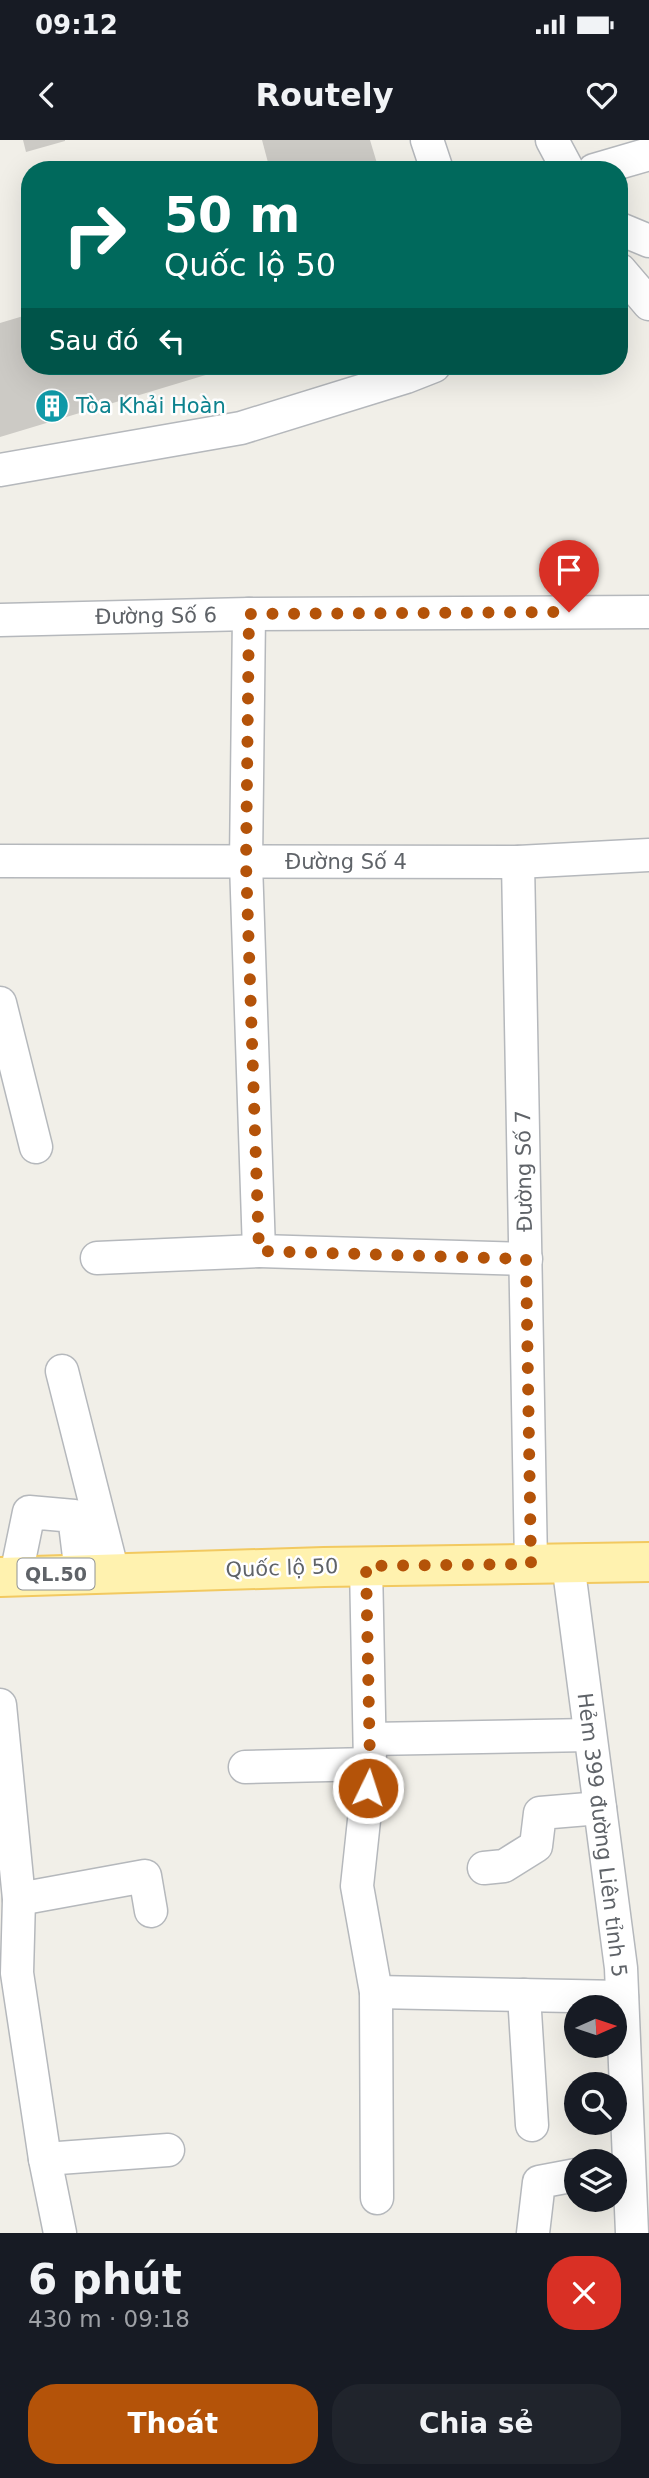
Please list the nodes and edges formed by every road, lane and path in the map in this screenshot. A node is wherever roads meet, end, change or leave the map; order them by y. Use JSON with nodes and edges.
{"nodes":[{"id":1,"x":427,"y":140,"type":"edge"},
{"id":2,"x":552,"y":140,"type":"edge"},
{"id":3,"x":649,"y":154,"type":"edge"},
{"id":4,"x":434,"y":161,"type":"edge"},
{"id":5,"x":563,"y":161,"type":"edge"},
{"id":6,"x":625,"y":161,"type":"edge"},
{"id":7,"x":628,"y":232,"type":"edge"},
{"id":8,"x":649,"y":241,"type":"edge"},
{"id":9,"x":628,"y":279,"type":"edge"},
{"id":10,"x":649,"y":304,"type":"edge"},
{"id":11,"x":411,"y":375,"type":"edge"},
{"id":12,"x":0,"y":470,"type":"edge"},
{"id":13,"x":649,"y":612,"type":"edge"},
{"id":14,"x":249,"y":614,"type":"junction"},
{"id":15,"x":0,"y":620,"type":"edge"},
{"id":16,"x":649,"y":855,"type":"edge"},
{"id":17,"x":0,"y":861,"type":"edge"},
{"id":18,"x":518,"y":862,"type":"junction"},
{"id":19,"x":246,"y":863,"type":"junction"},
{"id":20,"x":0,"y":1003,"type":"edge"},
{"id":21,"x":36,"y":1147,"type":"dead end"},
{"id":22,"x":259,"y":1251,"type":"junction"},
{"id":23,"x":97,"y":1258,"type":"dead end"},
{"id":24,"x":526,"y":1259,"type":"junction"},
{"id":25,"x":62,"y":1371,"type":"dead end"},
{"id":26,"x":649,"y":1562,"type":"edge"},
{"id":27,"x":550,"y":1564,"type":"junction"},
{"id":28,"x":366,"y":1566,"type":"junction"},
{"id":29,"x":97,"y":1573,"type":"junction"},
{"id":30,"x":8,"y":1576,"type":"edge"},
{"id":31,"x":0,"y":1705,"type":"edge"},
{"id":32,"x":590,"y":1735,"type":"junction"},
{"id":33,"x":370,"y":1752,"type":"junction"},
{"id":34,"x":245,"y":1767,"type":"dead end"},
{"id":35,"x":600,"y":1808,"type":"junction"},
{"id":36,"x":484,"y":1868,"type":"dead end"},
{"id":37,"x":19,"y":1899,"type":"junction"},
{"id":38,"x":151,"y":1911,"type":"dead end"},
{"id":39,"x":376,"y":1992,"type":"junction"},
{"id":40,"x":524,"y":1995,"type":"junction"},
{"id":41,"x":622,"y":1995,"type":"edge"},
{"id":42,"x":564,"y":1996,"type":"edge"},
{"id":43,"x":627,"y":2025,"type":"edge"},
{"id":44,"x":637,"y":2080,"type":"edge"},
{"id":45,"x":532,"y":2125,"type":"dead end"},
{"id":46,"x":625,"y":2149,"type":"edge"},
{"id":47,"x":168,"y":2150,"type":"dead end"},
{"id":48,"x":45,"y":2159,"type":"junction"},
{"id":49,"x":564,"y":2177,"type":"edge"},
{"id":50,"x":377,"y":2198,"type":"dead end"},
{"id":51,"x":627,"y":2200,"type":"edge"},
{"id":52,"x":60,"y":2233,"type":"edge"},
{"id":53,"x":533,"y":2233,"type":"edge"},
{"id":54,"x":632,"y":2233,"type":"edge"}],
"edges":[{"from":1,"to":4,"type":"street"},
{"from":2,"to":5,"type":"street"},
{"from":3,"to":6,"type":"street"},
{"from":7,"to":8,"type":"street"},
{"from":9,"to":10,"type":"street"},
{"from":11,"to":12,"type":"street"},
{"from":13,"to":14,"type":"street","name":"Đường Số 6"},
{"from":14,"to":15,"type":"street","name":"Đường Số 6"},
{"from":14,"to":19,"type":"street"},
{"from":16,"to":18,"type":"street","name":"Đường Số 4"},
{"from":17,"to":19,"type":"street","name":"Đường Số 4"},
{"from":18,"to":19,"type":"street","name":"Đường Số 4"},
{"from":18,"to":24,"type":"street","name":"Đường Số 7"},
{"from":19,"to":22,"type":"street"},
{"from":20,"to":21,"type":"street"},
{"from":22,"to":23,"type":"street"},
{"from":22,"to":24,"type":"street"},
{"from":24,"to":27,"type":"street","name":"Đường Số 7"},
{"from":25,"to":29,"type":"street"},
{"from":26,"to":27,"type":"main road","name":"Quốc lộ 50","number":"QL.50"},
{"from":27,"to":28,"type":"main road","name":"Quốc lộ 50","number":"QL.50"},
{"from":27,"to":32,"type":"street","name":"Hẻm 399 đường Liên tỉnh 5"},
{"from":28,"to":29,"type":"main road","name":"Quốc lộ 50","number":"QL.50"},
{"from":28,"to":33,"type":"street"},
{"from":29,"to":30,"type":"main road","name":"Quốc lộ 50","number":"QL.50"},
{"from":29,"to":30,"type":"street"},
{"from":31,"to":37,"type":"street"},
{"from":32,"to":33,"type":"street"},
{"from":32,"to":35,"type":"street","name":"Hẻm 399 đường Liên tỉnh 5"},
{"from":33,"to":34,"type":"street"},
{"from":33,"to":39,"type":"street"},
{"from":35,"to":36,"type":"street"},
{"from":35,"to":41,"type":"street","name":"Hẻm 399 đường Liên tỉnh 5"},
{"from":37,"to":38,"type":"street"},
{"from":37,"to":48,"type":"street"},
{"from":39,"to":40,"type":"street"},
{"from":39,"to":50,"type":"street"},
{"from":40,"to":42,"type":"street"},
{"from":40,"to":45,"type":"street"},
{"from":43,"to":44,"type":"street","name":"Hẻm 399 đường Liên tỉnh 5"},
{"from":44,"to":46,"type":"street","name":"Hẻm 399 đường Liên tỉnh 5"},
{"from":47,"to":48,"type":"street"},
{"from":48,"to":52,"type":"street"},
{"from":49,"to":53,"type":"street"},
{"from":51,"to":54,"type":"street","name":"Hẻm 399 đường Liên tỉnh 5"}]}
